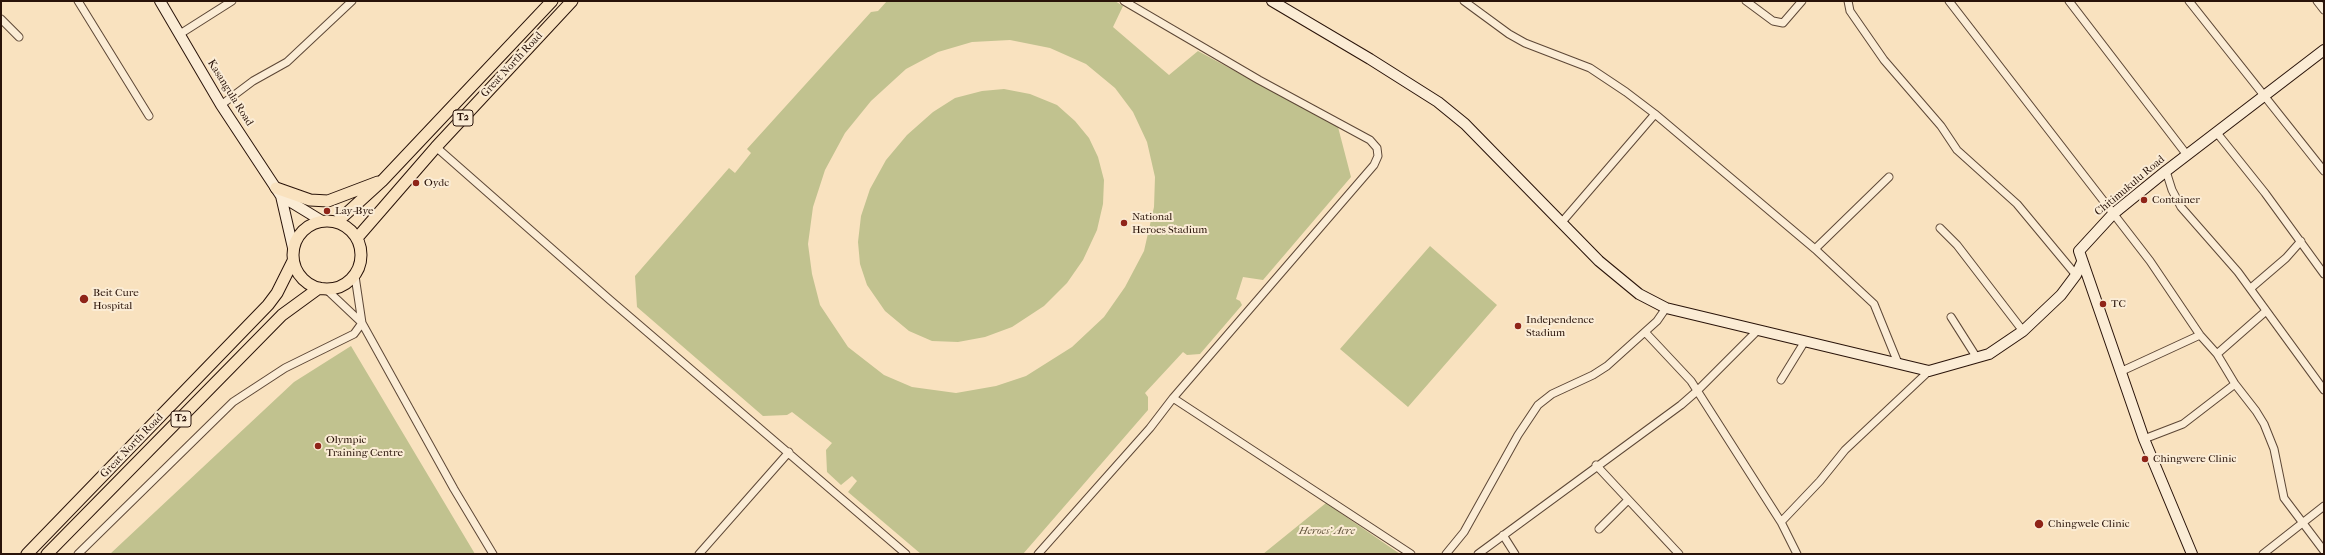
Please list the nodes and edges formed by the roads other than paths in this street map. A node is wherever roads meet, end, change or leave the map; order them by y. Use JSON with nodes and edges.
{"nodes":[{"id":1,"x":78,"y":1,"type":"edge"},
{"id":2,"x":160,"y":1,"type":"edge"},
{"id":3,"x":232,"y":1,"type":"edge"},
{"id":4,"x":352,"y":1,"type":"edge"},
{"id":5,"x":552,"y":1,"type":"edge"},
{"id":6,"x":572,"y":1,"type":"edge"},
{"id":7,"x":1124,"y":1,"type":"edge"},
{"id":8,"x":1272,"y":1,"type":"edge"},
{"id":9,"x":1464,"y":1,"type":"edge"},
{"id":10,"x":1746,"y":1,"type":"edge"},
{"id":11,"x":1802,"y":1,"type":"edge"},
{"id":12,"x":1848,"y":1,"type":"edge"},
{"id":13,"x":1949,"y":1,"type":"edge"},
{"id":14,"x":2069,"y":1,"type":"edge"},
{"id":15,"x":2190,"y":1,"type":"edge"},
{"id":16,"x":2317,"y":1,"type":"edge"},
{"id":17,"x":2324,"y":10,"type":"edge"},
{"id":18,"x":1,"y":19,"type":"edge"},
{"id":19,"x":180,"y":34,"type":"junction"},
{"id":20,"x":18,"y":37,"type":"dead end"},
{"id":21,"x":2324,"y":50,"type":"edge"},
{"id":22,"x":2264,"y":96,"type":"junction"},
{"id":23,"x":222,"y":105,"type":"junction"},
{"id":24,"x":1655,"y":114,"type":"junction"},
{"id":25,"x":149,"y":116,"type":"dead end"},
{"id":26,"x":2217,"y":133,"type":"junction"},
{"id":27,"x":436,"y":147,"type":"junction"},
{"id":28,"x":2187,"y":155,"type":"junction"},
{"id":29,"x":2166,"y":171,"type":"junction"},
{"id":30,"x":2324,"y":171,"type":"edge"},
{"id":31,"x":1889,"y":177,"type":"dead end"},
{"id":32,"x":382,"y":181,"type":"junction"},
{"id":33,"x":279,"y":192,"type":"junction"},
{"id":34,"x":2113,"y":214,"type":"junction"},
{"id":35,"x":322,"y":221,"type":"junction"},
{"id":36,"x":337,"y":222,"type":"junction"},
{"id":37,"x":1562,"y":222,"type":"junction"},
{"id":38,"x":1940,"y":228,"type":"dead end"},
{"id":39,"x":357,"y":238,"type":"junction"},
{"id":40,"x":2301,"y":241,"type":"junction"},
{"id":41,"x":294,"y":248,"type":"junction"},
{"id":42,"x":1815,"y":249,"type":"junction"},
{"id":43,"x":293,"y":261,"type":"junction"},
{"id":44,"x":2082,"y":262,"type":"junction"},
{"id":45,"x":2324,"y":274,"type":"edge"},
{"id":46,"x":2076,"y":275,"type":"junction"},
{"id":47,"x":355,"y":276,"type":"junction"},
{"id":48,"x":2251,"y":288,"type":"junction"},
{"id":49,"x":322,"y":289,"type":"junction"},
{"id":50,"x":1666,"y":308,"type":"junction"},
{"id":51,"x":2266,"y":312,"type":"junction"},
{"id":52,"x":1951,"y":317,"type":"dead end"},
{"id":53,"x":362,"y":323,"type":"junction"},
{"id":54,"x":1758,"y":330,"type":"junction"},
{"id":55,"x":2023,"y":331,"type":"junction"},
{"id":56,"x":1645,"y":332,"type":"junction"},
{"id":57,"x":2200,"y":335,"type":"junction"},
{"id":58,"x":1805,"y":341,"type":"junction"},
{"id":59,"x":2217,"y":354,"type":"junction"},
{"id":60,"x":1977,"y":358,"type":"junction"},
{"id":61,"x":1898,"y":363,"type":"junction"},
{"id":62,"x":1929,"y":371,"type":"junction"},
{"id":63,"x":2122,"y":371,"type":"junction"},
{"id":64,"x":1781,"y":380,"type":"dead end"},
{"id":65,"x":2235,"y":384,"type":"junction"},
{"id":66,"x":2324,"y":390,"type":"edge"},
{"id":67,"x":1697,"y":391,"type":"junction"},
{"id":68,"x":1173,"y":398,"type":"junction"},
{"id":69,"x":2144,"y":439,"type":"junction"},
{"id":70,"x":789,"y":452,"type":"junction"},
{"id":71,"x":1596,"y":465,"type":"junction"},
{"id":72,"x":1628,"y":500,"type":"junction"},
{"id":73,"x":2324,"y":506,"type":"edge"},
{"id":74,"x":1781,"y":522,"type":"junction"},
{"id":75,"x":2303,"y":524,"type":"junction"},
{"id":76,"x":1599,"y":529,"type":"dead end"},
{"id":77,"x":1503,"y":536,"type":"junction"},
{"id":78,"x":2324,"y":551,"type":"edge"},
{"id":79,"x":27,"y":554,"type":"edge"},
{"id":80,"x":48,"y":554,"type":"edge"},
{"id":81,"x":78,"y":554,"type":"edge"},
{"id":82,"x":493,"y":554,"type":"edge"},
{"id":83,"x":699,"y":554,"type":"edge"},
{"id":84,"x":906,"y":554,"type":"edge"},
{"id":85,"x":1038,"y":554,"type":"edge"},
{"id":86,"x":1411,"y":554,"type":"edge"},
{"id":87,"x":1446,"y":554,"type":"edge"},
{"id":88,"x":1478,"y":554,"type":"edge"},
{"id":89,"x":1515,"y":554,"type":"edge"},
{"id":90,"x":1679,"y":554,"type":"edge"},
{"id":91,"x":1796,"y":554,"type":"edge"},
{"id":92,"x":2192,"y":554,"type":"edge"},
{"id":93,"x":2264,"y":554,"type":"edge"}],
"edges":[{"from":1,"to":25,"type":"street"},
{"from":2,"to":19,"type":"street","name":"Kasangula Road"},
{"from":3,"to":19,"type":"street"},
{"from":4,"to":23,"type":"street"},
{"from":5,"to":32,"type":"main road","name":"Great North Road","number":"T2"},
{"from":6,"to":27,"type":"main road","name":"Great North Road","number":"T2"},
{"from":7,"to":68,"type":"street"},
{"from":8,"to":37,"type":"street"},
{"from":9,"to":24,"type":"street"},
{"from":10,"to":11,"type":"street"},
{"from":12,"to":46,"type":"street"},
{"from":13,"to":34,"type":"street"},
{"from":14,"to":28,"type":"street"},
{"from":15,"to":22,"type":"street"},
{"from":16,"to":17,"type":"street"},
{"from":18,"to":20,"type":"street"},
{"from":19,"to":23,"type":"street","name":"Kasangula Road"},
{"from":21,"to":22,"type":"street","name":"Chitimukulu Road"},
{"from":22,"to":26,"type":"street","name":"Chitimukulu Road"},
{"from":22,"to":30,"type":"street"},
{"from":23,"to":33,"type":"street","name":"Kasangula Road"},
{"from":24,"to":37,"type":"street"},
{"from":24,"to":42,"type":"street"},
{"from":26,"to":28,"type":"street","name":"Chitimukulu Road"},
{"from":26,"to":40,"type":"street"},
{"from":27,"to":39,"type":"main road","name":"Great North Road","number":"T2"},
{"from":27,"to":70,"type":"street"},
{"from":28,"to":29,"type":"street","name":"Chitimukulu Road"},
{"from":29,"to":34,"type":"street","name":"Chitimukulu Road"},
{"from":29,"to":48,"type":"street"},
{"from":31,"to":42,"type":"street"},
{"from":32,"to":33,"type":"main road"},
{"from":32,"to":36,"type":"main road","name":"Great North Road","number":"T2"},
{"from":33,"to":35,"type":"street","name":"Kasangula Road"},
{"from":33,"to":41,"type":"street","name":"Kasangula Road"},
{"from":34,"to":44,"type":"street","name":"Chitimukulu Road"},
{"from":34,"to":57,"type":"street"},
{"from":35,"to":36,"type":"main road","number":"T2"},
{"from":35,"to":41,"type":"main road","number":"T2"},
{"from":36,"to":39,"type":"main road"},
{"from":37,"to":50,"type":"street"},
{"from":38,"to":55,"type":"street"},
{"from":39,"to":47,"type":"main road"},
{"from":40,"to":45,"type":"street"},
{"from":40,"to":48,"type":"street"},
{"from":41,"to":43,"type":"main road","number":"T2"},
{"from":42,"to":61,"type":"street"},
{"from":43,"to":49,"type":"main road"},
{"from":43,"to":79,"type":"main road","name":"Great North Road","number":"T2"},
{"from":44,"to":46,"type":"street"},
{"from":44,"to":63,"type":"street","name":"Chitimukulu Road"},
{"from":46,"to":55,"type":"street"},
{"from":47,"to":49,"type":"main road","number":"T2"},
{"from":47,"to":53,"type":"street"},
{"from":48,"to":51,"type":"street"},
{"from":49,"to":53,"type":"street"},
{"from":49,"to":80,"type":"main road","name":"Great North Road","number":"T2"},
{"from":50,"to":54,"type":"street"},
{"from":50,"to":56,"type":"street"},
{"from":51,"to":59,"type":"street"},
{"from":51,"to":66,"type":"street"},
{"from":52,"to":60,"type":"street"},
{"from":53,"to":81,"type":"street"},
{"from":53,"to":82,"type":"street"},
{"from":54,"to":58,"type":"street"},
{"from":54,"to":67,"type":"street"},
{"from":55,"to":60,"type":"street"},
{"from":56,"to":67,"type":"street"},
{"from":56,"to":87,"type":"street"},
{"from":57,"to":59,"type":"street"},
{"from":57,"to":63,"type":"street"},
{"from":58,"to":61,"type":"street"},
{"from":58,"to":64,"type":"street"},
{"from":59,"to":65,"type":"street"},
{"from":60,"to":62,"type":"street"},
{"from":61,"to":62,"type":"street"},
{"from":62,"to":74,"type":"street"},
{"from":63,"to":69,"type":"street","name":"Chitimukulu Road"},
{"from":65,"to":69,"type":"street"},
{"from":65,"to":75,"type":"street"},
{"from":67,"to":71,"type":"street"},
{"from":67,"to":74,"type":"street"},
{"from":68,"to":85,"type":"street"},
{"from":68,"to":86,"type":"street"},
{"from":69,"to":92,"type":"street","name":"Chitimukulu Road"},
{"from":70,"to":83,"type":"street"},
{"from":70,"to":84,"type":"street"},
{"from":71,"to":72,"type":"street"},
{"from":71,"to":77,"type":"street"},
{"from":72,"to":76,"type":"street"},
{"from":72,"to":90,"type":"street"},
{"from":73,"to":75,"type":"street"},
{"from":74,"to":91,"type":"street"},
{"from":75,"to":78,"type":"street"},
{"from":75,"to":93,"type":"street"},
{"from":77,"to":88,"type":"street"},
{"from":77,"to":89,"type":"street"}]}
